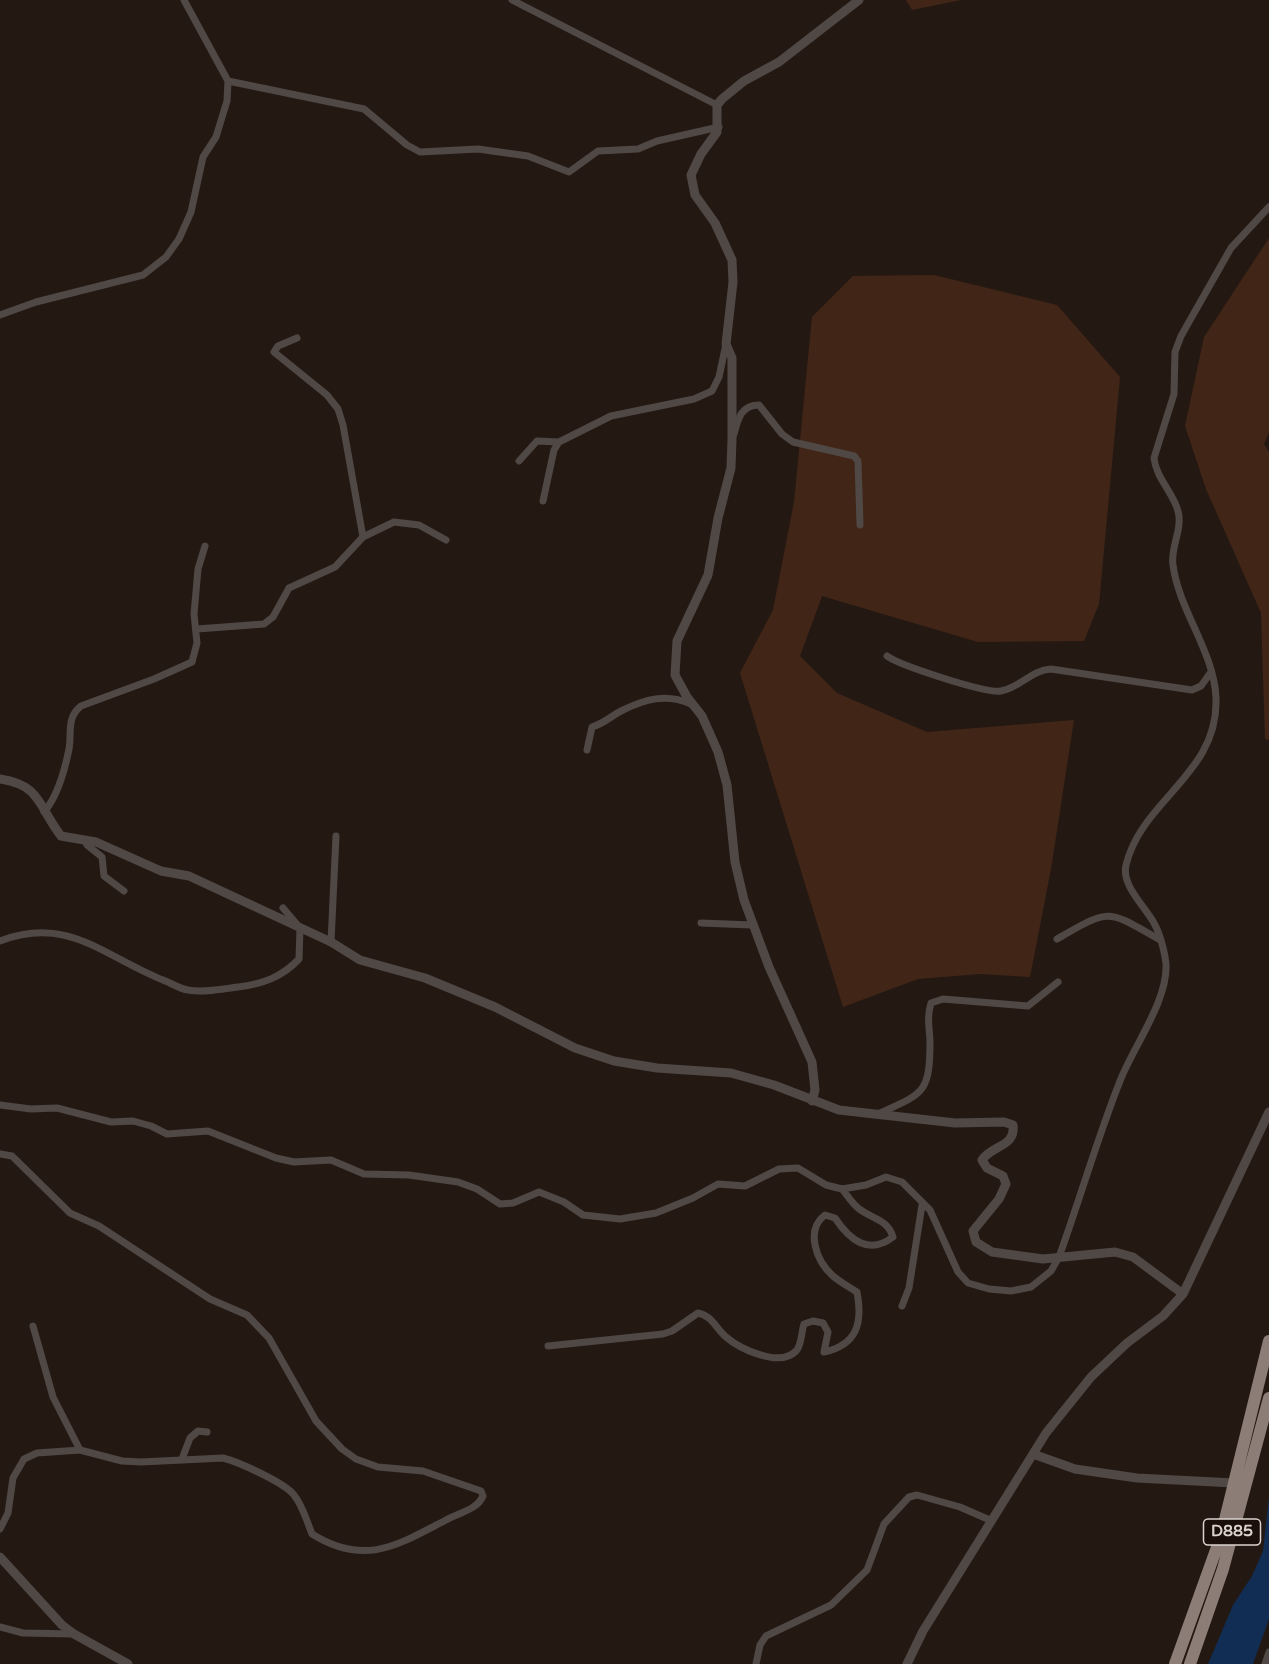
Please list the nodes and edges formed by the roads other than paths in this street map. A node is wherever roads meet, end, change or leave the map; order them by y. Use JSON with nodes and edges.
{"nodes":[{"id":1,"x":184,"y":0,"type":"edge"},
{"id":2,"x":512,"y":0,"type":"edge"},
{"id":3,"x":860,"y":0,"type":"edge"},
{"id":4,"x":228,"y":81,"type":"junction"},
{"id":5,"x":717,"y":105,"type":"junction"},
{"id":6,"x":719,"y":127,"type":"junction"},
{"id":7,"x":1269,"y":207,"type":"edge"},
{"id":8,"x":0,"y":315,"type":"edge"},
{"id":9,"x":297,"y":338,"type":"dead end"},
{"id":10,"x":726,"y":344,"type":"junction"},
{"id":11,"x":732,"y":439,"type":"junction"},
{"id":12,"x":559,"y":442,"type":"junction"},
{"id":13,"x":519,"y":461,"type":"dead end"},
{"id":14,"x":543,"y":501,"type":"dead end"},
{"id":15,"x":860,"y":525,"type":"dead end"},
{"id":16,"x":363,"y":537,"type":"junction"},
{"id":17,"x":446,"y":540,"type":"dead end"},
{"id":18,"x":205,"y":546,"type":"dead end"},
{"id":19,"x":197,"y":629,"type":"junction"},
{"id":20,"x":887,"y":656,"type":"dead end"},
{"id":21,"x":1211,"y":672,"type":"junction"},
{"id":22,"x":696,"y":706,"type":"junction"},
{"id":23,"x":587,"y":750,"type":"dead end"},
{"id":24,"x":0,"y":779,"type":"edge"},
{"id":25,"x":44,"y":812,"type":"junction"},
{"id":26,"x":336,"y":836,"type":"dead end"},
{"id":27,"x":85,"y":840,"type":"junction"},
{"id":28,"x":124,"y":891,"type":"dead end"},
{"id":29,"x":283,"y":908,"type":"dead end"},
{"id":30,"x":701,"y":923,"type":"dead end"},
{"id":31,"x":752,"y":926,"type":"junction"},
{"id":32,"x":300,"y":928,"type":"junction"},
{"id":33,"x":1057,"y":939,"type":"dead end"},
{"id":34,"x":0,"y":940,"type":"edge"},
{"id":35,"x":1160,"y":940,"type":"junction"},
{"id":36,"x":331,"y":942,"type":"junction"},
{"id":37,"x":1058,"y":982,"type":"dead end"},
{"id":38,"x":812,"y":1101,"type":"junction"},
{"id":39,"x":0,"y":1105,"type":"edge"},
{"id":40,"x":1269,"y":1112,"type":"edge"},
{"id":41,"x":878,"y":1114,"type":"junction"},
{"id":42,"x":0,"y":1154,"type":"edge"},
{"id":43,"x":842,"y":1189,"type":"junction"},
{"id":44,"x":922,"y":1205,"type":"junction"},
{"id":45,"x":1059,"y":1257,"type":"junction"},
{"id":46,"x":1183,"y":1294,"type":"junction"},
{"id":47,"x":902,"y":1306,"type":"dead end"},
{"id":48,"x":33,"y":1326,"type":"dead end"},
{"id":49,"x":1269,"y":1341,"type":"edge"},
{"id":50,"x":548,"y":1346,"type":"dead end"},
{"id":51,"x":1269,"y":1398,"type":"edge"},
{"id":52,"x":207,"y":1432,"type":"dead end"},
{"id":53,"x":80,"y":1450,"type":"junction"},
{"id":54,"x":1033,"y":1454,"type":"junction"},
{"id":55,"x":182,"y":1459,"type":"junction"},
{"id":56,"x":1234,"y":1483,"type":"junction"},
{"id":57,"x":992,"y":1521,"type":"junction"},
{"id":58,"x":0,"y":1529,"type":"edge"},
{"id":59,"x":0,"y":1557,"type":"edge"},
{"id":60,"x":0,"y":1627,"type":"edge"},
{"id":61,"x":74,"y":1634,"type":"junction"},
{"id":62,"x":1269,"y":1652,"type":"edge"},
{"id":63,"x":128,"y":1664,"type":"edge"},
{"id":64,"x":756,"y":1664,"type":"edge"},
{"id":65,"x":907,"y":1664,"type":"edge"},
{"id":66,"x":1175,"y":1664,"type":"edge"},
{"id":67,"x":1190,"y":1664,"type":"edge"},
{"id":68,"x":1265,"y":1664,"type":"edge"}],
"edges":[{"from":1,"to":4,"type":"street"},
{"from":2,"to":5,"type":"street"},
{"from":3,"to":5,"type":"street"},
{"from":4,"to":6,"type":"street"},
{"from":4,"to":8,"type":"street"},
{"from":5,"to":6,"type":"street"},
{"from":6,"to":10,"type":"street"},
{"from":7,"to":21,"type":"street"},
{"from":9,"to":16,"type":"street"},
{"from":10,"to":11,"type":"street"},
{"from":10,"to":12,"type":"street"},
{"from":11,"to":15,"type":"street"},
{"from":11,"to":22,"type":"street"},
{"from":12,"to":13,"type":"street"},
{"from":12,"to":14,"type":"street"},
{"from":16,"to":17,"type":"street"},
{"from":16,"to":19,"type":"street"},
{"from":18,"to":19,"type":"street"},
{"from":19,"to":25,"type":"street"},
{"from":20,"to":21,"type":"street"},
{"from":21,"to":35,"type":"street"},
{"from":22,"to":23,"type":"street"},
{"from":22,"to":31,"type":"street"},
{"from":24,"to":25,"type":"street"},
{"from":25,"to":27,"type":"street"},
{"from":26,"to":36,"type":"street"},
{"from":27,"to":28,"type":"street"},
{"from":27,"to":32,"type":"street"},
{"from":29,"to":32,"type":"street"},
{"from":30,"to":31,"type":"street"},
{"from":31,"to":38,"type":"street"},
{"from":32,"to":34,"type":"street"},
{"from":32,"to":36,"type":"street"},
{"from":33,"to":35,"type":"street"},
{"from":35,"to":45,"type":"street"},
{"from":36,"to":38,"type":"street"},
{"from":37,"to":41,"type":"street"},
{"from":38,"to":41,"type":"street"},
{"from":39,"to":43,"type":"street"},
{"from":40,"to":46,"type":"street"},
{"from":41,"to":45,"type":"street"},
{"from":42,"to":55,"type":"street"},
{"from":43,"to":44,"type":"street"},
{"from":43,"to":50,"type":"street"},
{"from":44,"to":45,"type":"street"},
{"from":44,"to":47,"type":"street"},
{"from":45,"to":46,"type":"street"},
{"from":46,"to":54,"type":"street"},
{"from":48,"to":53,"type":"street"},
{"from":49,"to":56,"type":"highway","number":"D885"},
{"from":51,"to":67,"type":"highway","number":"D885"},
{"from":52,"to":55,"type":"street"},
{"from":53,"to":55,"type":"street"},
{"from":53,"to":58,"type":"street"},
{"from":54,"to":56,"type":"street"},
{"from":54,"to":57,"type":"street"},
{"from":56,"to":66,"type":"highway","number":"D885"},
{"from":57,"to":64,"type":"street"},
{"from":57,"to":65,"type":"street"},
{"from":59,"to":61,"type":"street"},
{"from":60,"to":61,"type":"street"},
{"from":61,"to":63,"type":"street"},
{"from":62,"to":68,"type":"street"}]}
